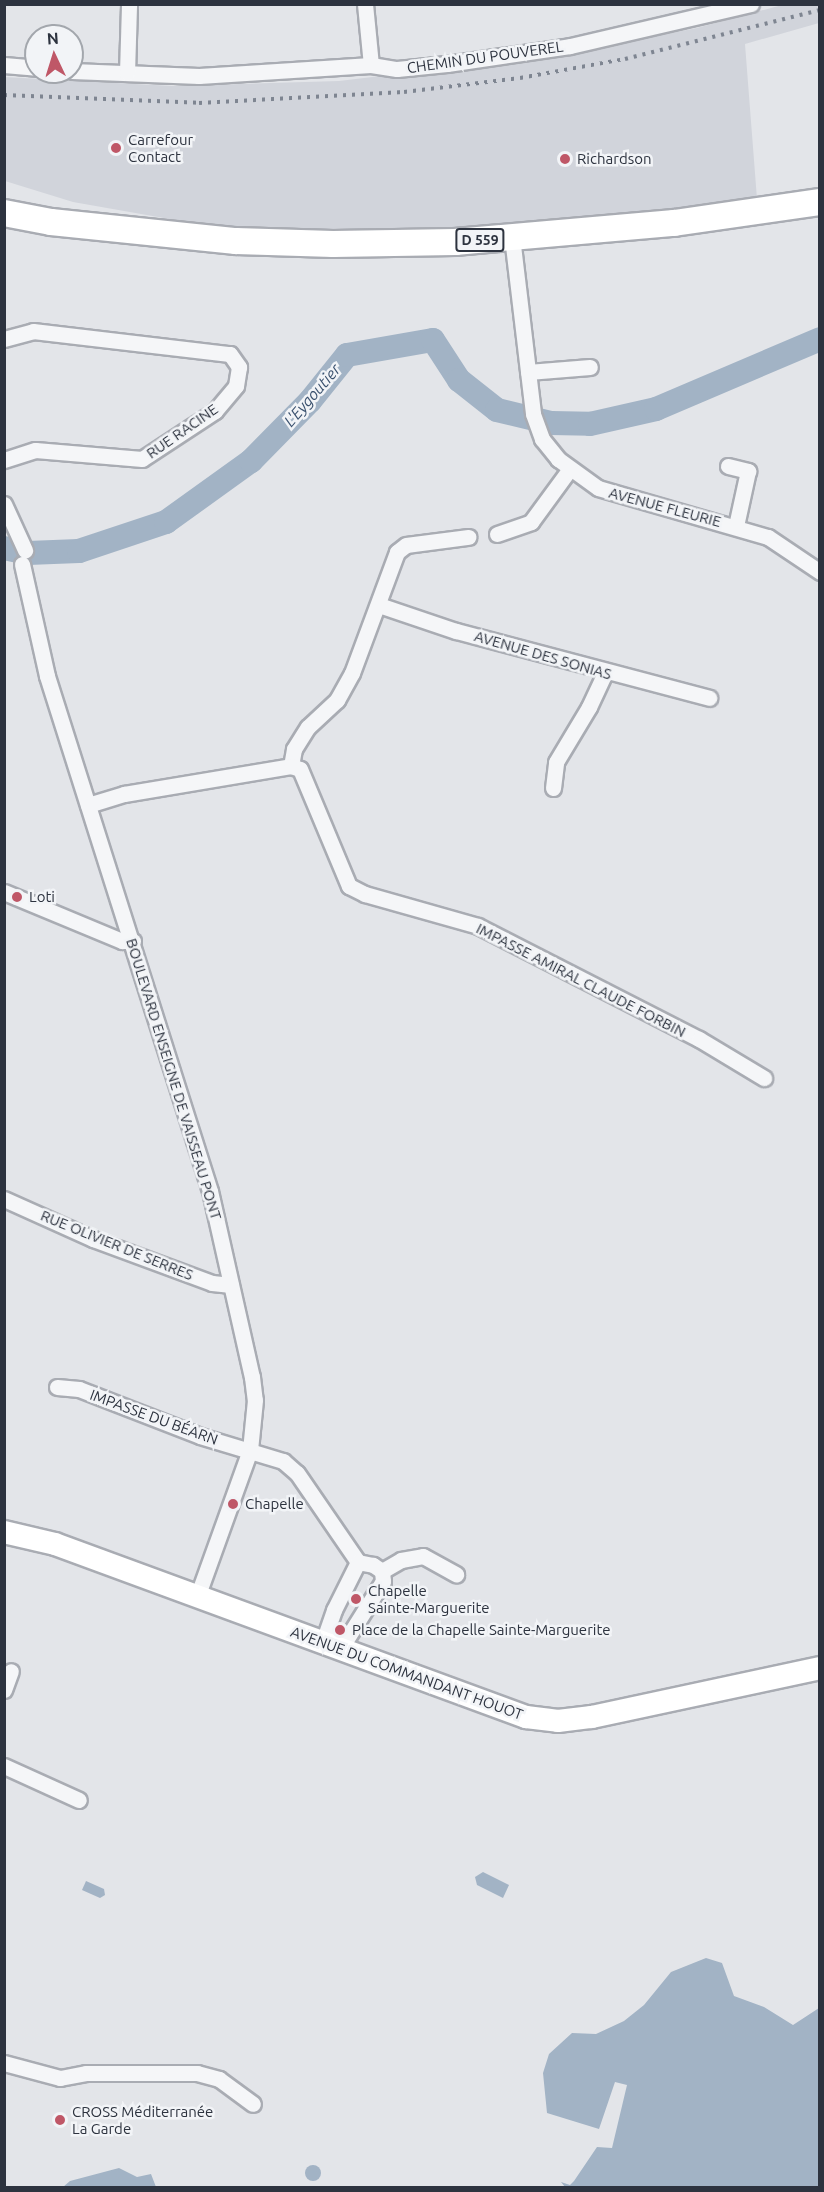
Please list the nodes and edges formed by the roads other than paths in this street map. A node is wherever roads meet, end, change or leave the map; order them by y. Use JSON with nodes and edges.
{"nodes":[{"id":1,"x":129,"y":4,"type":"edge"},
{"id":2,"x":365,"y":4,"type":"edge"},
{"id":3,"x":751,"y":4,"type":"edge"},
{"id":4,"x":4,"y":65,"type":"edge"},
{"id":5,"x":371,"y":65,"type":"junction"},
{"id":6,"x":24,"y":67,"type":"edge"},
{"id":7,"x":84,"y":71,"type":"edge"},
{"id":8,"x":128,"y":73,"type":"junction"},
{"id":9,"x":4,"y":202,"type":"edge"},
{"id":10,"x":819,"y":202,"type":"edge"},
{"id":11,"x":4,"y":213,"type":"edge"},
{"id":12,"x":139,"y":228,"type":"junction"},
{"id":13,"x":512,"y":237,"type":"junction"},
{"id":14,"x":4,"y":339,"type":"edge"},
{"id":15,"x":591,"y":367,"type":"dead end"},
{"id":16,"x":528,"y":372,"type":"junction"},
{"id":17,"x":4,"y":460,"type":"edge"},
{"id":18,"x":728,"y":466,"type":"dead end"},
{"id":19,"x":569,"y":470,"type":"junction"},
{"id":20,"x":4,"y":504,"type":"edge"},
{"id":21,"x":736,"y":526,"type":"junction"},
{"id":22,"x":497,"y":534,"type":"dead end"},
{"id":23,"x":468,"y":537,"type":"dead end"},
{"id":24,"x":819,"y":572,"type":"edge"},
{"id":25,"x":379,"y":605,"type":"junction"},
{"id":26,"x":605,"y":673,"type":"junction"},
{"id":27,"x":709,"y":698,"type":"dead end"},
{"id":28,"x":291,"y":766,"type":"junction"},
{"id":29,"x":553,"y":788,"type":"dead end"},
{"id":30,"x":88,"y":805,"type":"junction"},
{"id":31,"x":4,"y":892,"type":"edge"},
{"id":32,"x":134,"y":941,"type":"junction"},
{"id":33,"x":764,"y":1078,"type":"dead end"},
{"id":34,"x":4,"y":1199,"type":"edge"},
{"id":35,"x":231,"y":1285,"type":"junction"},
{"id":36,"x":57,"y":1387,"type":"dead end"},
{"id":37,"x":250,"y":1450,"type":"junction"},
{"id":38,"x":4,"y":1532,"type":"edge"},
{"id":39,"x":358,"y":1562,"type":"junction"},
{"id":40,"x":382,"y":1571,"type":"junction"},
{"id":41,"x":456,"y":1574,"type":"dead end"},
{"id":42,"x":197,"y":1597,"type":"junction"},
{"id":43,"x":332,"y":1645,"type":"junction"},
{"id":44,"x":819,"y":1668,"type":"edge"},
{"id":45,"x":11,"y":1671,"type":"dead end"},
{"id":46,"x":4,"y":1690,"type":"edge"},
{"id":47,"x":4,"y":1766,"type":"edge"},
{"id":48,"x":79,"y":1800,"type":"dead end"},
{"id":49,"x":4,"y":2063,"type":"edge"},
{"id":50,"x":253,"y":2104,"type":"dead end"}],
"edges":[{"from":1,"to":8,"type":"street"},
{"from":2,"to":5,"type":"street"},
{"from":3,"to":5,"type":"street","name":"CHEMIN DU POUVEREL"},
{"from":4,"to":6,"type":"street"},
{"from":5,"to":8,"type":"street","name":"CHEMIN DU POUVEREL"},
{"from":7,"to":8,"type":"street","name":"CHEMIN DU POUVEREL"},
{"from":9,"to":12,"type":"main road","number":"D 559"},
{"from":10,"to":13,"type":"main road","number":"D 559"},
{"from":11,"to":12,"type":"main road","number":"D 559"},
{"from":12,"to":13,"type":"main road","number":"D 559"},
{"from":13,"to":16,"type":"street","name":"AVENUE FLEURIE"},
{"from":14,"to":17,"type":"street","name":"RUE RACINE"},
{"from":15,"to":16,"type":"street"},
{"from":16,"to":19,"type":"street","name":"AVENUE FLEURIE"},
{"from":18,"to":21,"type":"street"},
{"from":19,"to":21,"type":"street","name":"AVENUE FLEURIE"},
{"from":19,"to":22,"type":"street"},
{"from":20,"to":30,"type":"street","name":"BOULEVARD ENSEIGNE DE VAISSEAU PONT"},
{"from":21,"to":24,"type":"street","name":"AVENUE FLEURIE"},
{"from":23,"to":25,"type":"street"},
{"from":25,"to":26,"type":"street","name":"AVENUE DES SONIAS"},
{"from":25,"to":28,"type":"street"},
{"from":26,"to":27,"type":"street","name":"AVENUE DES SONIAS"},
{"from":26,"to":29,"type":"street"},
{"from":28,"to":30,"type":"street"},
{"from":28,"to":33,"type":"street","name":"IMPASSE AMIRAL CLAUDE FORBIN"},
{"from":30,"to":32,"type":"street","name":"BOULEVARD ENSEIGNE DE VAISSEAU PONT"},
{"from":31,"to":32,"type":"street"},
{"from":32,"to":35,"type":"street","name":"BOULEVARD ENSEIGNE DE VAISSEAU PONT"},
{"from":34,"to":35,"type":"street","name":"RUE OLIVIER DE SERRES"},
{"from":35,"to":37,"type":"street","name":"BOULEVARD ENSEIGNE DE VAISSEAU PONT"},
{"from":36,"to":37,"type":"street","name":"IMPASSE DU BÉARN"},
{"from":37,"to":39,"type":"street","name":"IMPASSE DU BÉARN"},
{"from":37,"to":42,"type":"street","name":"BOULEVARD ENSEIGNE DE VAISSEAU PONT"},
{"from":38,"to":42,"type":"main road","name":"AVENUE DU COMMANDANT HOUOT"},
{"from":39,"to":40,"type":"street"},
{"from":39,"to":43,"type":"street"},
{"from":40,"to":41,"type":"street"},
{"from":40,"to":43,"type":"street"},
{"from":42,"to":43,"type":"main road","name":"AVENUE DU COMMANDANT HOUOT"},
{"from":43,"to":44,"type":"main road","name":"AVENUE DU COMMANDANT HOUOT"},
{"from":45,"to":46,"type":"street"},
{"from":47,"to":48,"type":"street"},
{"from":49,"to":50,"type":"street"}]}
